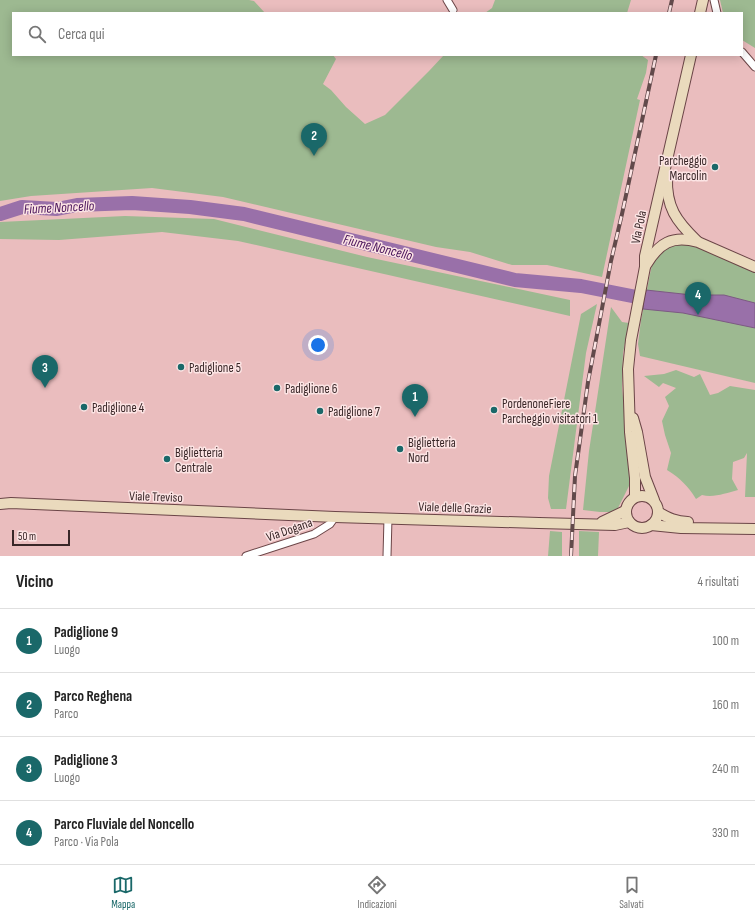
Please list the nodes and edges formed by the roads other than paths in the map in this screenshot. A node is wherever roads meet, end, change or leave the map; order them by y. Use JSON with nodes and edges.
{"nodes":[{"id":1,"x":447,"y":0,"type":"edge"},
{"id":2,"x":703,"y":0,"type":"edge"},
{"id":3,"x":714,"y":0,"type":"edge"},
{"id":4,"x":453,"y":10,"type":"dead end"},
{"id":5,"x":700,"y":12,"type":"edge"},
{"id":6,"x":717,"y":12,"type":"edge"},
{"id":7,"x":743,"y":53,"type":"edge"},
{"id":8,"x":692,"y":58,"type":"edge"},
{"id":9,"x":755,"y":67,"type":"edge"},
{"id":10,"x":668,"y":163,"type":"junction"},
{"id":11,"x":698,"y":242,"type":"junction"},
{"id":12,"x":755,"y":267,"type":"edge"},
{"id":13,"x":644,"y":272,"type":"junction"},
{"id":14,"x":630,"y":407,"type":"junction"},
{"id":15,"x":635,"y":497,"type":"junction"},
{"id":16,"x":654,"y":500,"type":"junction"},
{"id":17,"x":0,"y":504,"type":"edge"},
{"id":18,"x":626,"y":511,"type":"junction"},
{"id":19,"x":658,"y":512,"type":"junction"},
{"id":20,"x":312,"y":515,"type":"joint"},
{"id":21,"x":335,"y":517,"type":"junction"},
{"id":22,"x":388,"y":518,"type":"junction"},
{"id":23,"x":629,"y":522,"type":"junction"},
{"id":24,"x":755,"y":522,"type":"edge"},
{"id":25,"x":598,"y":524,"type":"junction"},
{"id":26,"x":651,"y":525,"type":"junction"},
{"id":27,"x":755,"y":528,"type":"edge"},
{"id":28,"x":246,"y":556,"type":"edge"},
{"id":29,"x":387,"y":556,"type":"edge"}],
"edges":[{"from":1,"to":4,"type":"street"},
{"from":2,"to":5,"type":"main road"},
{"from":3,"to":6,"type":"street"},
{"from":7,"to":9,"type":"street"},
{"from":8,"to":10,"type":"main road","name":"Via Pola"},
{"from":10,"to":11,"type":"main road"},
{"from":10,"to":13,"type":"main road","name":"Via Pola"},
{"from":11,"to":12,"type":"main road"},
{"from":11,"to":13,"type":"main road"},
{"from":13,"to":14,"type":"main road","name":"Via Pola"},
{"from":14,"to":15,"type":"main road","name":"Via Pola"},
{"from":14,"to":16,"type":"main road","name":"Via Pola"},
{"from":15,"to":16,"type":"main road"},
{"from":15,"to":18,"type":"main road"},
{"from":16,"to":19,"type":"main road"},
{"from":17,"to":20,"type":"main road","name":"Viale Treviso"},
{"from":18,"to":23,"type":"main road"},
{"from":18,"to":25,"type":"main road","name":"Viale delle Grazie"},
{"from":19,"to":24,"type":"main road"},
{"from":19,"to":26,"type":"main road"},
{"from":20,"to":21,"type":"main road","name":"Viale delle Grazie"},
{"from":21,"to":22,"type":"main road","name":"Viale delle Grazie"},
{"from":21,"to":28,"type":"street","name":"Via Dogana"},
{"from":22,"to":25,"type":"main road","name":"Viale delle Grazie"},
{"from":22,"to":29,"type":"street"},
{"from":23,"to":25,"type":"main road","name":"Viale delle Grazie"},
{"from":23,"to":26,"type":"main road","name":"Viale delle Grazie"},
{"from":26,"to":27,"type":"main road","name":"Viale delle Grazie"}]}
